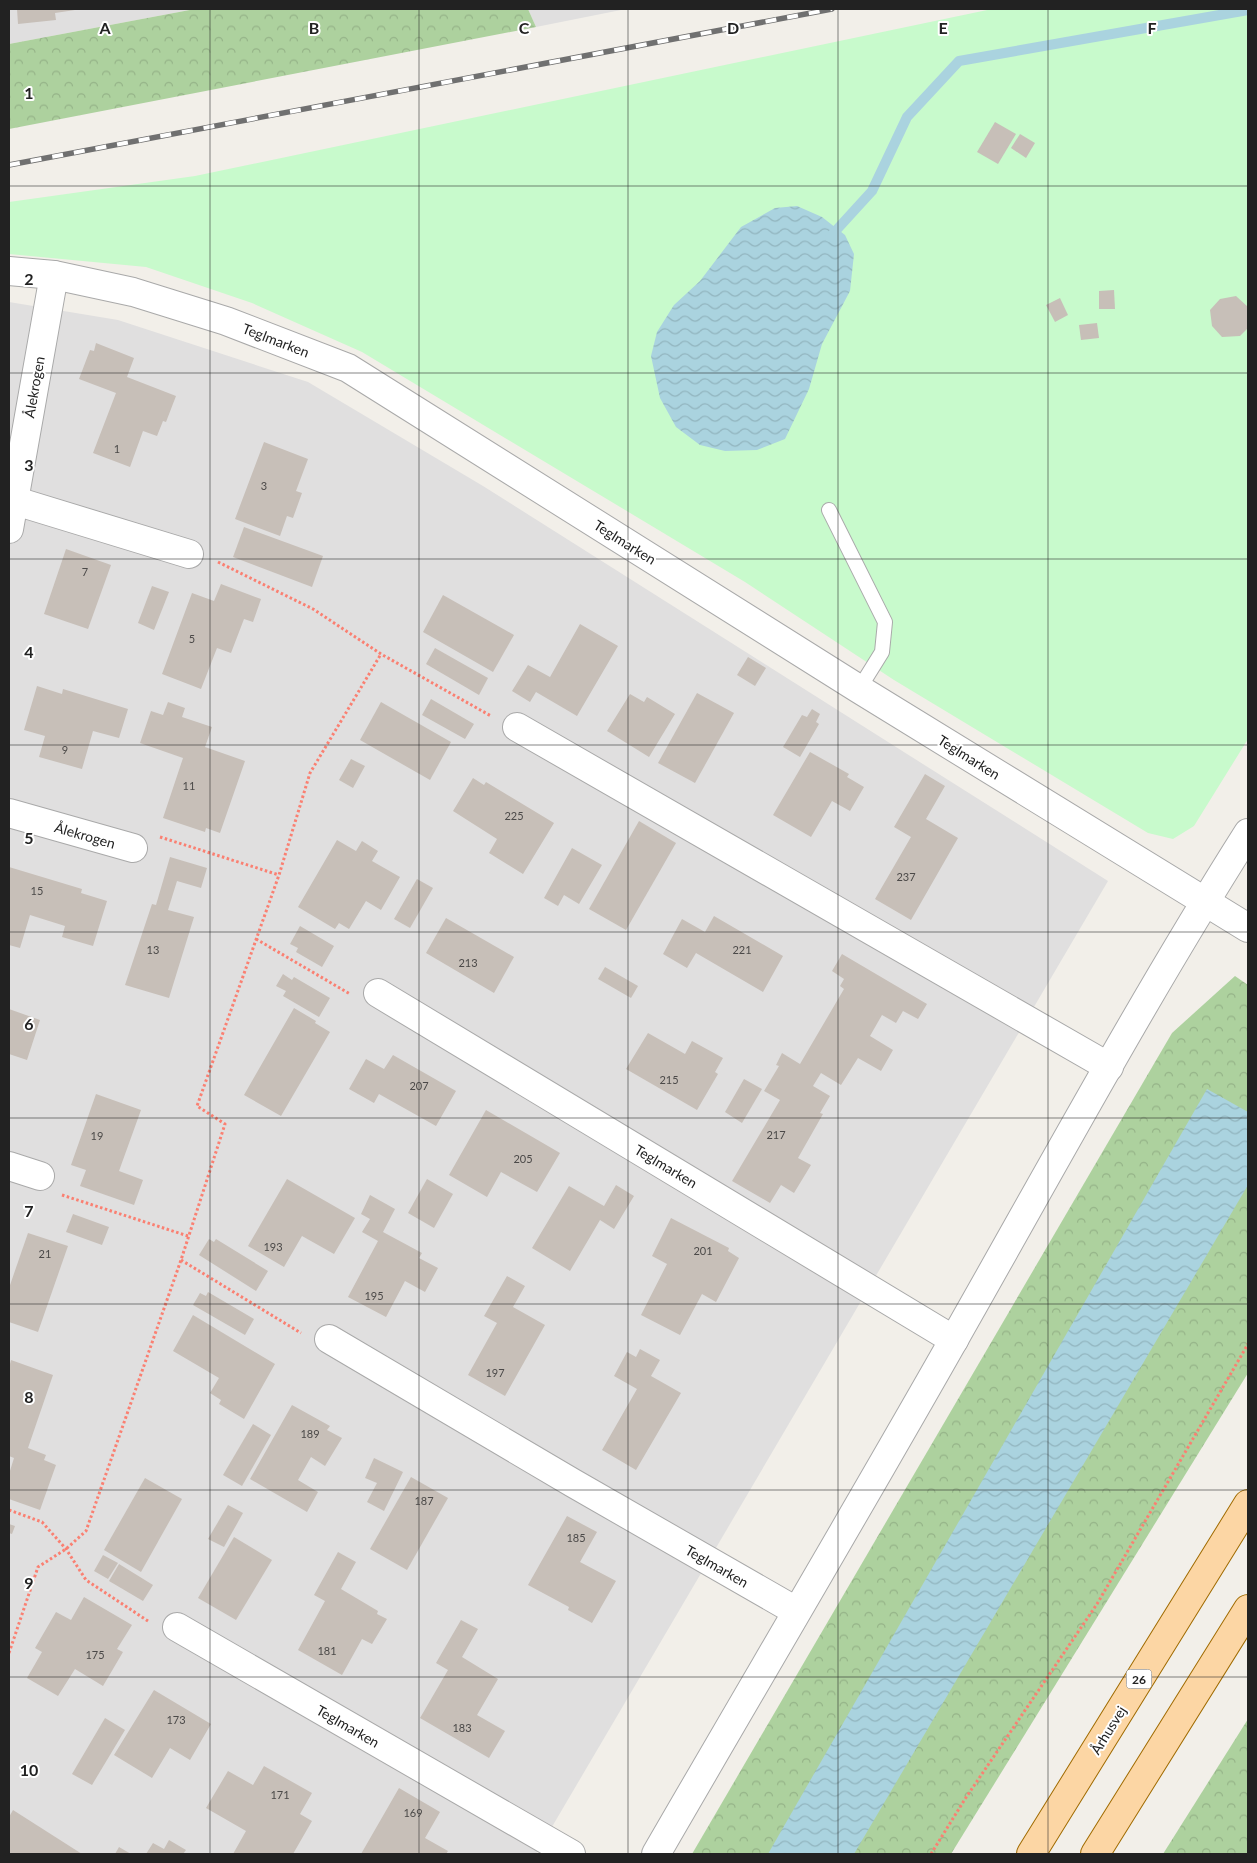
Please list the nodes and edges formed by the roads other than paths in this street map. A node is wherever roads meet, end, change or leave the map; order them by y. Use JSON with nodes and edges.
{"nodes":[{"id":1,"x":9,"y":271,"type":"edge"},
{"id":2,"x":54,"y":275,"type":"junction"},
{"id":3,"x":11,"y":499,"type":"edge"},
{"id":4,"x":829,"y":510,"type":"dead end"},
{"id":5,"x":9,"y":529,"type":"edge"},
{"id":6,"x":189,"y":554,"type":"road end"},
{"id":7,"x":859,"y":689,"type":"junction"},
{"id":8,"x":517,"y":727,"type":"road end"},
{"id":9,"x":9,"y":813,"type":"edge"},
{"id":10,"x":1248,"y":833,"type":"edge"},
{"id":11,"x":133,"y":848,"type":"road end"},
{"id":12,"x":1205,"y":902,"type":"junction"},
{"id":13,"x":1248,"y":928,"type":"edge"},
{"id":14,"x":378,"y":993,"type":"road end"},
{"id":15,"x":1108,"y":1067,"type":"junction"},
{"id":16,"x":9,"y":1166,"type":"edge"},
{"id":17,"x":40,"y":1176,"type":"road end"},
{"id":18,"x":328,"y":1339,"type":"road end"},
{"id":19,"x":954,"y":1340,"type":"junction"},
{"id":20,"x":1248,"y":1504,"type":"edge"},
{"id":21,"x":1248,"y":1608,"type":"edge"},
{"id":22,"x":796,"y":1611,"type":"junction"},
{"id":23,"x":177,"y":1627,"type":"road end"},
{"id":24,"x":1098,"y":1853,"type":"edge"},
{"id":25,"x":571,"y":1854,"type":"edge"},
{"id":26,"x":656,"y":1854,"type":"edge"},
{"id":27,"x":1031,"y":1854,"type":"edge"}],
"edges":[{"from":1,"to":2,"type":"street","name":"Teglmarken"},
{"from":2,"to":3,"type":"street","name":"Ålekrogen"},
{"from":2,"to":7,"type":"street","name":"Teglmarken"},
{"from":3,"to":5,"type":"street","name":"Ålekrogen"},
{"from":3,"to":6,"type":"street"},
{"from":4,"to":7,"type":"lane"},
{"from":7,"to":12,"type":"street","name":"Teglmarken"},
{"from":8,"to":15,"type":"street"},
{"from":9,"to":11,"type":"street","name":"Ålekrogen"},
{"from":10,"to":12,"type":"street"},
{"from":12,"to":13,"type":"street","name":"Teglmarken"},
{"from":12,"to":15,"type":"street"},
{"from":14,"to":19,"type":"street","name":"Teglmarken"},
{"from":15,"to":19,"type":"street"},
{"from":16,"to":17,"type":"street"},
{"from":18,"to":22,"type":"street","name":"Teglmarken"},
{"from":19,"to":22,"type":"street"},
{"from":20,"to":27,"type":"main road","name":"Århusvej","number":"26"},
{"from":21,"to":24,"type":"main road"},
{"from":22,"to":26,"type":"street"},
{"from":23,"to":25,"type":"street","name":"Teglmarken"}]}
